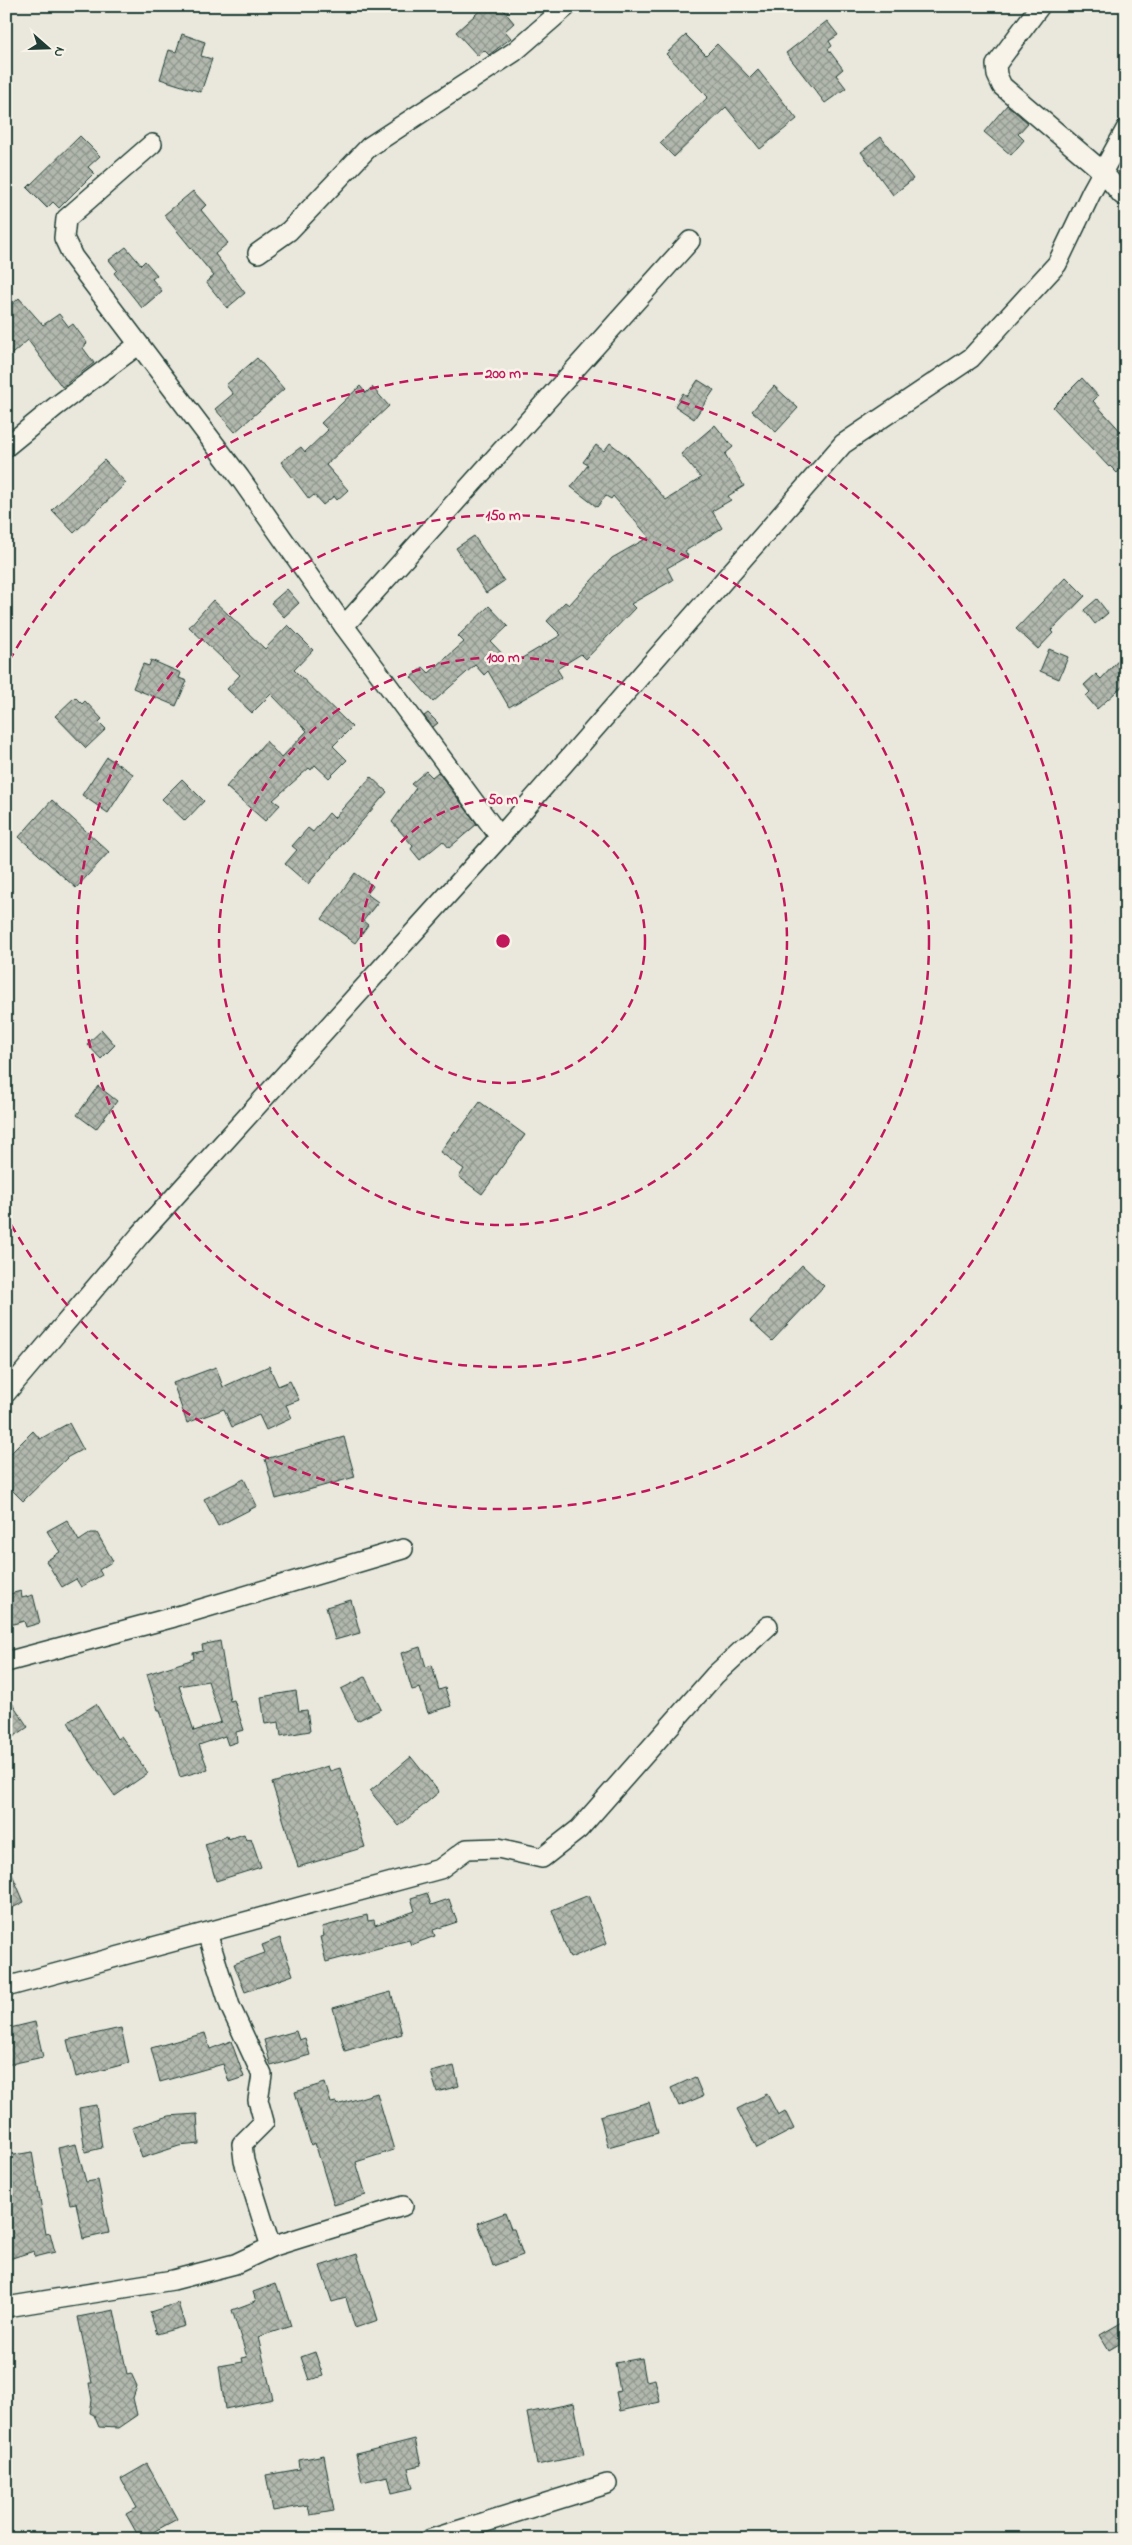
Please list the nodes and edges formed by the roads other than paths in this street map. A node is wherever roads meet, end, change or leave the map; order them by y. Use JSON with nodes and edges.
{"nodes":[{"id":1,"x":567,"y":6,"type":"edge"},
{"id":2,"x":1040,"y":6,"type":"edge"},
{"id":3,"x":1126,"y":129,"type":"edge"},
{"id":4,"x":152,"y":144,"type":"dead end"},
{"id":5,"x":1102,"y":171,"type":"junction"},
{"id":6,"x":1126,"y":192,"type":"edge"},
{"id":7,"x":690,"y":240,"type":"dead end"},
{"id":8,"x":258,"y":253,"type":"dead end"},
{"id":9,"x":138,"y":345,"type":"junction"},
{"id":10,"x":6,"y":447,"type":"edge"},
{"id":11,"x":344,"y":626,"type":"junction"},
{"id":12,"x":500,"y":837,"type":"junction"},
{"id":13,"x":6,"y":1393,"type":"edge"},
{"id":14,"x":403,"y":1550,"type":"dead end"},
{"id":15,"x":768,"y":1626,"type":"dead end"},
{"id":16,"x":6,"y":1662,"type":"edge"},
{"id":17,"x":207,"y":1933,"type":"junction"},
{"id":18,"x":6,"y":1987,"type":"edge"},
{"id":19,"x":403,"y":2206,"type":"dead end"},
{"id":20,"x":271,"y":2248,"type":"junction"},
{"id":21,"x":6,"y":2307,"type":"edge"},
{"id":22,"x":607,"y":2484,"type":"dead end"},
{"id":23,"x":431,"y":2539,"type":"edge"}],
"edges":[{"from":1,"to":8,"type":"street"},
{"from":2,"to":5,"type":"street"},
{"from":3,"to":5,"type":"street"},
{"from":4,"to":9,"type":"street"},
{"from":5,"to":6,"type":"street"},
{"from":5,"to":12,"type":"street"},
{"from":7,"to":11,"type":"street"},
{"from":9,"to":10,"type":"street"},
{"from":9,"to":11,"type":"street"},
{"from":11,"to":12,"type":"street"},
{"from":12,"to":13,"type":"street"},
{"from":14,"to":16,"type":"street"},
{"from":15,"to":17,"type":"street"},
{"from":17,"to":18,"type":"street"},
{"from":17,"to":20,"type":"street"},
{"from":19,"to":20,"type":"street"},
{"from":20,"to":21,"type":"street"},
{"from":22,"to":23,"type":"street"}]}
